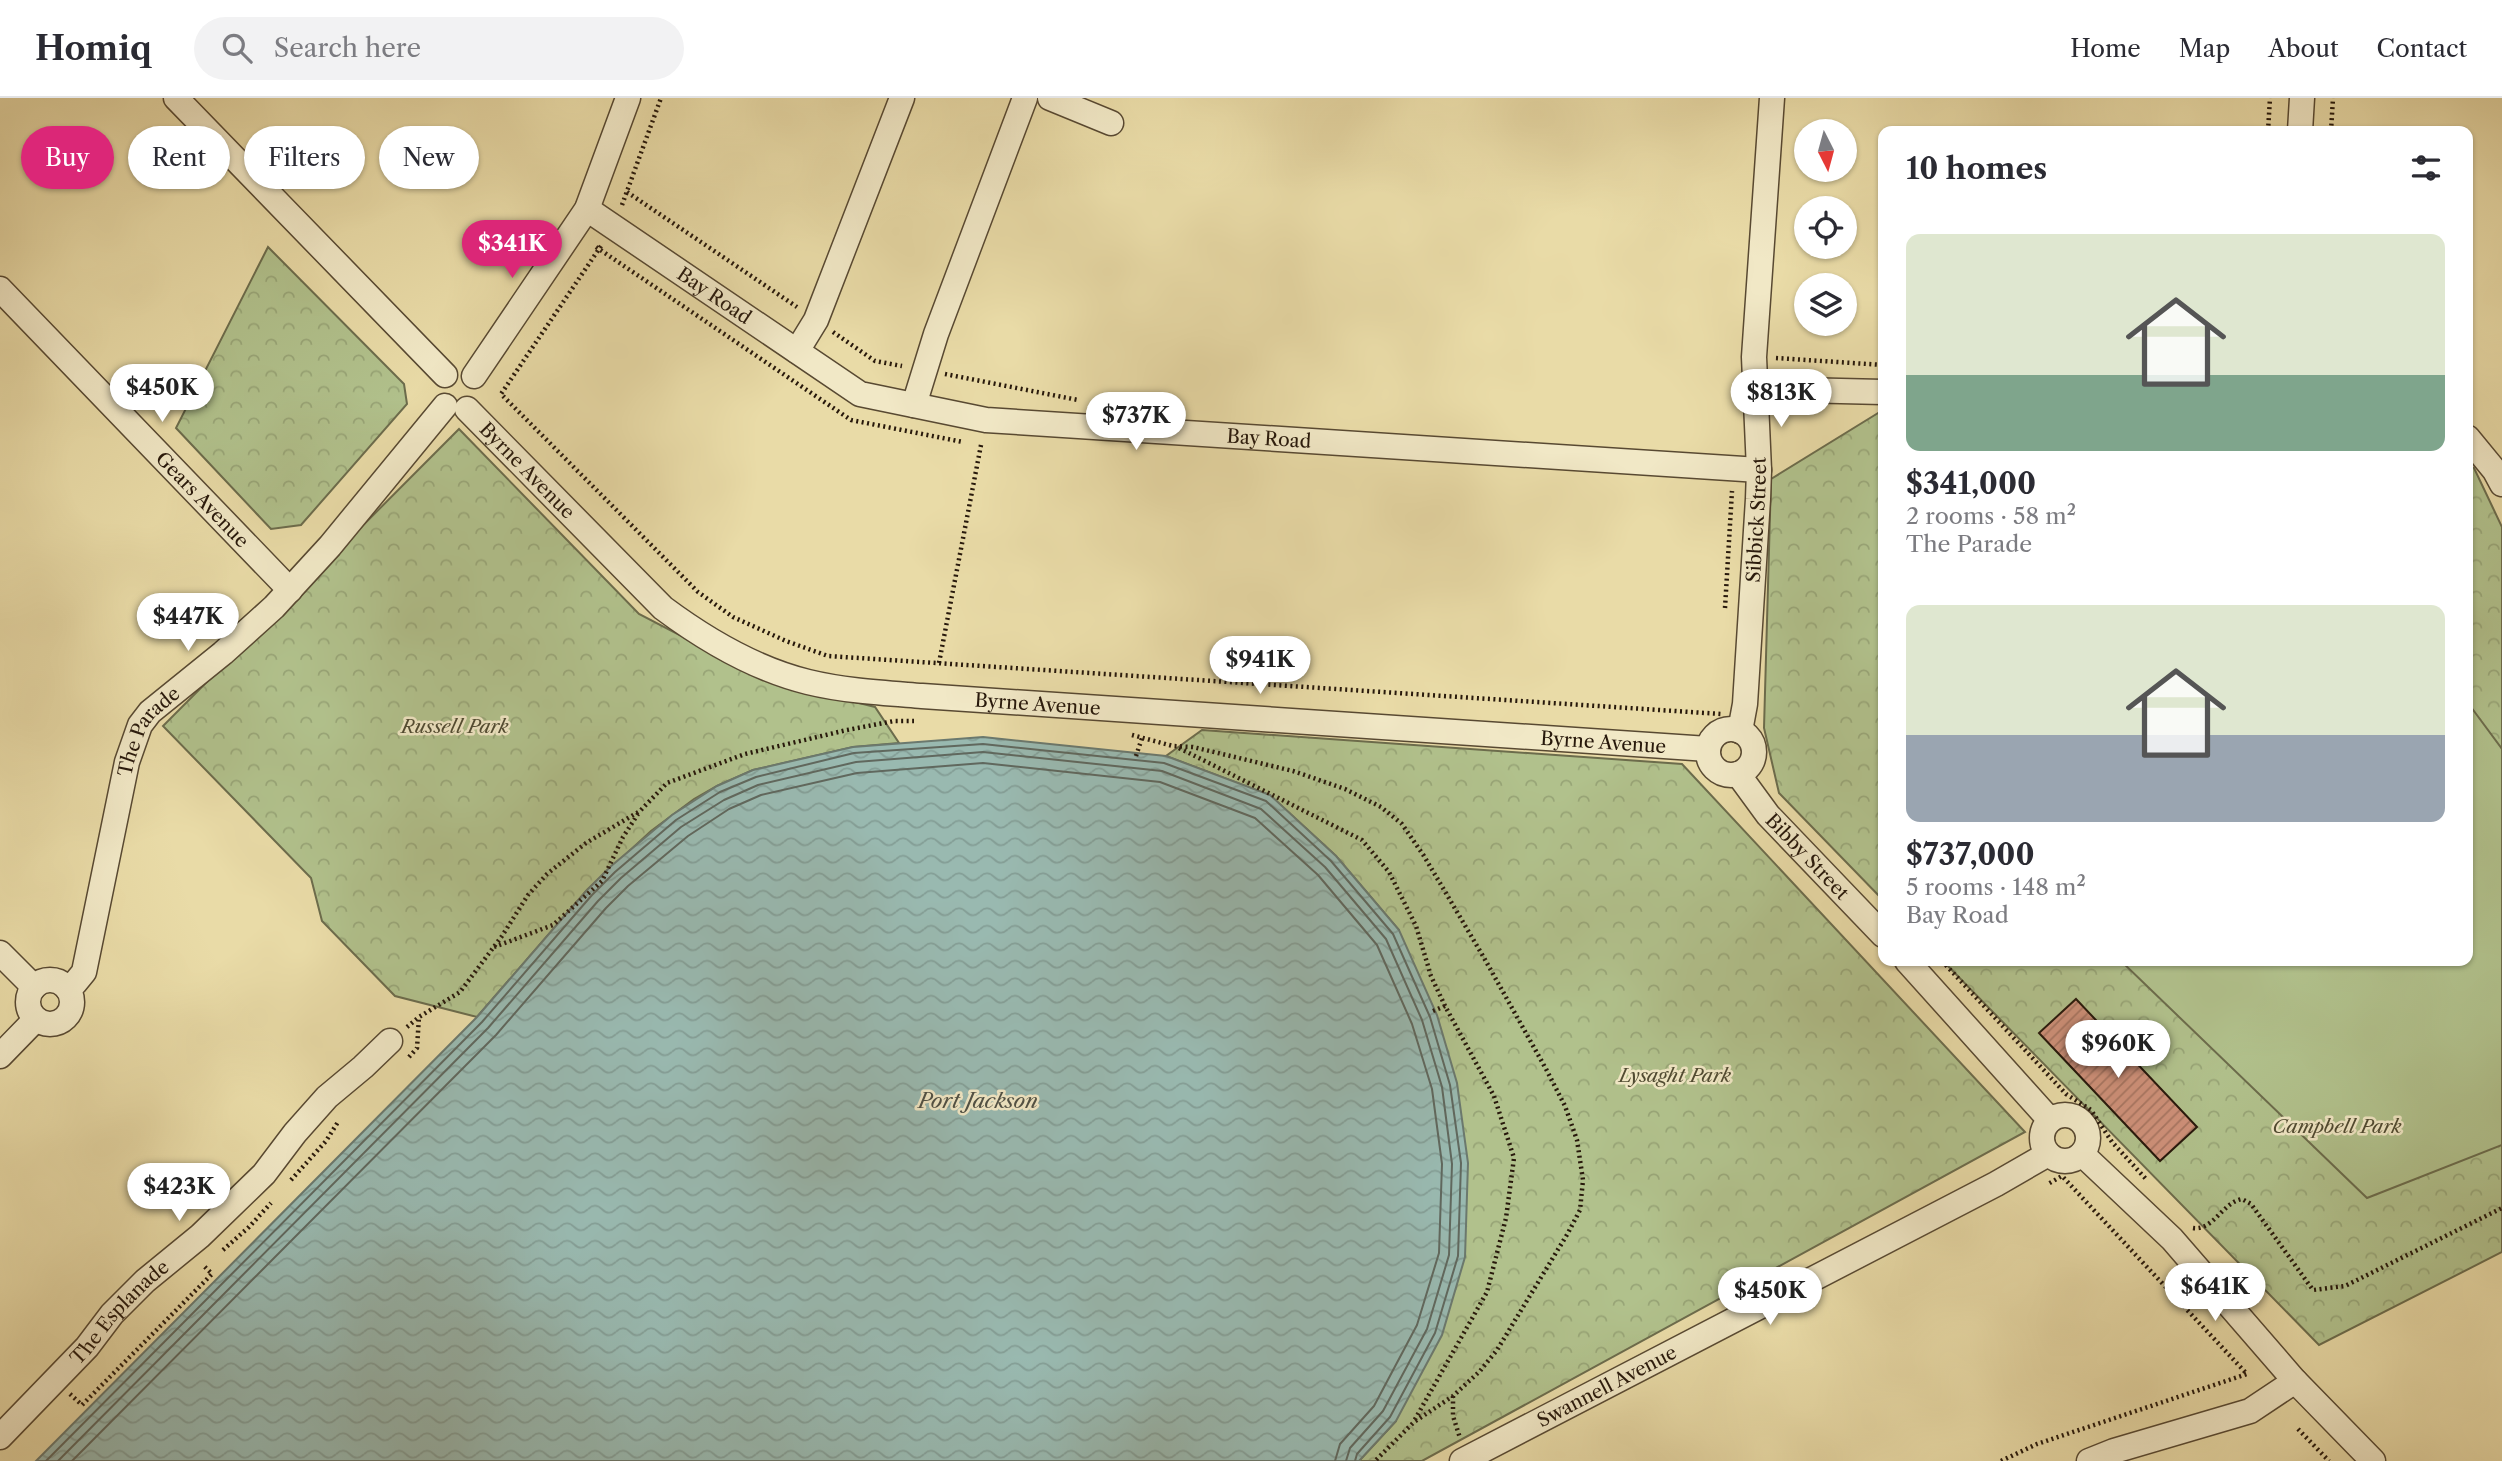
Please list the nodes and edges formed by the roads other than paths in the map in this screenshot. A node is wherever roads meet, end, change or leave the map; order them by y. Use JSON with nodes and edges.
{"nodes":[{"id":1,"x":176,"y":98,"type":"edge"},
{"id":2,"x":628,"y":98,"type":"edge"},
{"id":3,"x":902,"y":98,"type":"edge"},
{"id":4,"x":1025,"y":98,"type":"edge"},
{"id":5,"x":1050,"y":98,"type":"edge"},
{"id":6,"x":1772,"y":98,"type":"edge"},
{"id":7,"x":2302,"y":98,"type":"edge"},
{"id":8,"x":1111,"y":123,"type":"dead end"},
{"id":9,"x":2300,"y":126,"type":"edge"},
{"id":10,"x":587,"y":209,"type":"junction"},
{"id":11,"x":4,"y":300,"type":"edge"},
{"id":12,"x":797,"y":351,"type":"junction"},
{"id":13,"x":445,"y":375,"type":"junction"},
{"id":14,"x":474,"y":376,"type":"junction"},
{"id":15,"x":1756,"y":390,"type":"junction"},
{"id":16,"x":1878,"y":392,"type":"edge"},
{"id":17,"x":914,"y":405,"type":"junction"},
{"id":18,"x":456,"y":408,"type":"junction"},
{"id":19,"x":2473,"y":444,"type":"edge"},
{"id":20,"x":1759,"y":470,"type":"junction"},
{"id":21,"x":2502,"y":484,"type":"edge"},
{"id":22,"x":290,"y":590,"type":"junction"},
{"id":23,"x":1742,"y":723,"type":"junction"},
{"id":24,"x":1708,"y":749,"type":"junction"},
{"id":25,"x":1738,"y":774,"type":"junction"},
{"id":26,"x":1878,"y":930,"type":"edge"},
{"id":27,"x":0,"y":953,"type":"edge"},
{"id":28,"x":1911,"y":966,"type":"edge"},
{"id":29,"x":34,"y":987,"type":"junction"},
{"id":30,"x":67,"y":988,"type":"junction"},
{"id":31,"x":36,"y":1019,"type":"junction"},
{"id":32,"x":390,"y":1041,"type":"road end"},
{"id":33,"x":0,"y":1056,"type":"edge"},
{"id":34,"x":2050,"y":1120,"type":"junction"},
{"id":35,"x":2048,"y":1154,"type":"junction"},
{"id":36,"x":2082,"y":1154,"type":"junction"},
{"id":37,"x":2295,"y":1381,"type":"junction"},
{"id":38,"x":0,"y":1437,"type":"edge"},
{"id":39,"x":1465,"y":1459,"type":"edge"},
{"id":40,"x":2089,"y":1461,"type":"edge"},
{"id":41,"x":2373,"y":1461,"type":"edge"}],
"edges":[{"from":1,"to":13,"type":"street"},
{"from":2,"to":10,"type":"street"},
{"from":3,"to":12,"type":"street"},
{"from":4,"to":17,"type":"street"},
{"from":5,"to":8,"type":"street"},
{"from":6,"to":15,"type":"street","name":"Sibbick Street"},
{"from":7,"to":9,"type":"street"},
{"from":10,"to":12,"type":"street","name":"Bay Road"},
{"from":10,"to":14,"type":"street"},
{"from":11,"to":22,"type":"street","name":"Gears Avenue"},
{"from":12,"to":17,"type":"street","name":"Bay Road"},
{"from":13,"to":14,"type":"street"},
{"from":13,"to":18,"type":"street"},
{"from":14,"to":18,"type":"street"},
{"from":15,"to":16,"type":"street"},
{"from":15,"to":20,"type":"street","name":"Sibbick Street"},
{"from":17,"to":20,"type":"street","name":"Bay Road"},
{"from":18,"to":22,"type":"street","name":"The Parade"},
{"from":18,"to":24,"type":"street","name":"Byrne Avenue"},
{"from":19,"to":21,"type":"street"},
{"from":20,"to":23,"type":"street","name":"Sibbick Street"},
{"from":22,"to":30,"type":"street","name":"The Parade"},
{"from":23,"to":24,"type":"street"},
{"from":23,"to":25,"type":"street"},
{"from":24,"to":25,"type":"street"},
{"from":25,"to":26,"type":"street","name":"Bibby Street"},
{"from":27,"to":29,"type":"street"},
{"from":28,"to":34,"type":"street"},
{"from":29,"to":30,"type":"street"},
{"from":29,"to":31,"type":"street"},
{"from":30,"to":31,"type":"street"},
{"from":31,"to":33,"type":"street"},
{"from":32,"to":38,"type":"street","name":"The Esplanade"},
{"from":34,"to":35,"type":"street"},
{"from":34,"to":36,"type":"street"},
{"from":35,"to":36,"type":"street"},
{"from":35,"to":39,"type":"street","name":"Swannell Avenue"},
{"from":36,"to":37,"type":"street"},
{"from":37,"to":40,"type":"street"},
{"from":37,"to":41,"type":"street"}]}
